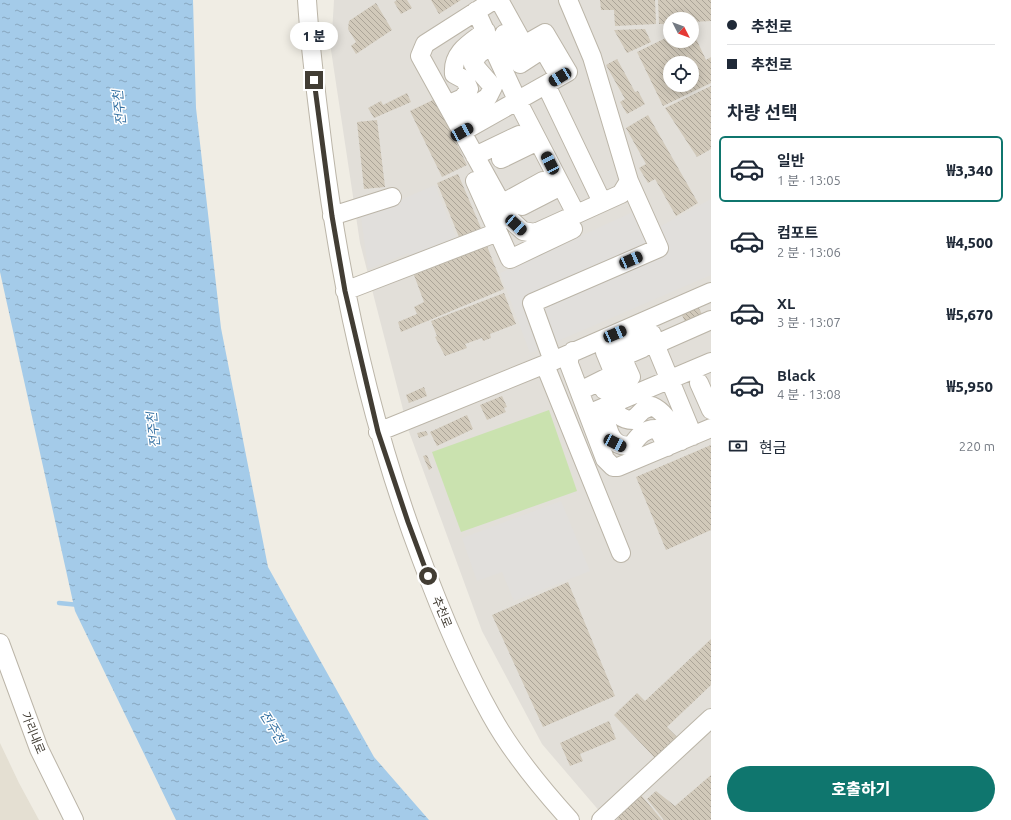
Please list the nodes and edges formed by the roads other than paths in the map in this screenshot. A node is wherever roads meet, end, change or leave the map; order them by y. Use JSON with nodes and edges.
{"nodes":[{"id":1,"x":307,"y":0,"type":"edge"},
{"id":2,"x":568,"y":0,"type":"edge"},
{"id":3,"x":489,"y":4,"type":"edge"},
{"id":4,"x":489,"y":38,"type":"junction"},
{"id":5,"x":553,"y":81,"type":"junction"},
{"id":6,"x":518,"y":102,"type":"junction"},
{"id":7,"x":455,"y":119,"type":"junction"},
{"id":8,"x":538,"y":141,"type":"junction"},
{"id":9,"x":475,"y":156,"type":"junction"},
{"id":10,"x":520,"y":170,"type":"junction"},
{"id":11,"x":475,"y":181,"type":"dead end"},
{"id":12,"x":629,"y":182,"type":"junction"},
{"id":13,"x":561,"y":186,"type":"junction"},
{"id":14,"x":392,"y":197,"type":"dead end"},
{"id":15,"x":637,"y":200,"type":"junction"},
{"id":16,"x":602,"y":202,"type":"junction"},
{"id":17,"x":502,"y":204,"type":"junction"},
{"id":18,"x":576,"y":214,"type":"junction"},
{"id":19,"x":332,"y":216,"type":"junction"},
{"id":20,"x":498,"y":232,"type":"junction"},
{"id":21,"x":345,"y":291,"type":"junction"},
{"id":22,"x":711,"y":292,"type":"edge"},
{"id":23,"x":711,"y":320,"type":"edge"},
{"id":24,"x":656,"y":346,"type":"junction"},
{"id":25,"x":573,"y":351,"type":"junction"},
{"id":26,"x":549,"y":363,"type":"junction"},
{"id":27,"x":707,"y":363,"type":"edge"},
{"id":28,"x":670,"y":379,"type":"junction"},
{"id":29,"x":704,"y":393,"type":"edge"},
{"id":30,"x":593,"y":403,"type":"junction"},
{"id":31,"x":711,"y":428,"type":"edge"},
{"id":32,"x":378,"y":432,"type":"junction"},
{"id":33,"x":680,"y":441,"type":"junction"},
{"id":34,"x":621,"y":553,"type":"dead end"},
{"id":35,"x":0,"y":643,"type":"edge"},
{"id":36,"x":6,"y":683,"type":"edge"},
{"id":37,"x":711,"y":718,"type":"edge"},
{"id":38,"x":74,"y":820,"type":"edge"},
{"id":39,"x":570,"y":820,"type":"edge"},
{"id":40,"x":601,"y":820,"type":"edge"}],
"edges":[{"from":1,"to":19,"type":"street","name":"추천로"},
{"from":2,"to":12,"type":"street"},
{"from":3,"to":4,"type":"street"},
{"from":3,"to":5,"type":"street"},
{"from":3,"to":7,"type":"street"},
{"from":4,"to":6,"type":"street"},
{"from":4,"to":7,"type":"street"},
{"from":4,"to":7,"type":"street"},
{"from":5,"to":6,"type":"street"},
{"from":5,"to":16,"type":"street"},
{"from":6,"to":7,"type":"street"},
{"from":6,"to":8,"type":"street"},
{"from":7,"to":9,"type":"street"},
{"from":8,"to":10,"type":"street"},
{"from":8,"to":13,"type":"street"},
{"from":9,"to":10,"type":"street"},
{"from":9,"to":17,"type":"street"},
{"from":10,"to":13,"type":"street"},
{"from":10,"to":17,"type":"street"},
{"from":11,"to":20,"type":"street"},
{"from":12,"to":15,"type":"street"},
{"from":12,"to":16,"type":"street"},
{"from":13,"to":18,"type":"street"},
{"from":14,"to":19,"type":"street"},
{"from":15,"to":20,"type":"street"},
{"from":15,"to":26,"type":"street"},
{"from":16,"to":18,"type":"street"},
{"from":17,"to":18,"type":"street"},
{"from":19,"to":21,"type":"street","name":"추천로"},
{"from":20,"to":21,"type":"street"},
{"from":21,"to":32,"type":"street","name":"추천로"},
{"from":22,"to":25,"type":"street"},
{"from":23,"to":24,"type":"street"},
{"from":24,"to":28,"type":"street"},
{"from":24,"to":30,"type":"street"},
{"from":25,"to":26,"type":"street"},
{"from":25,"to":30,"type":"street"},
{"from":26,"to":32,"type":"street"},
{"from":26,"to":34,"type":"street"},
{"from":27,"to":28,"type":"street"},
{"from":27,"to":29,"type":"street"},
{"from":28,"to":30,"type":"street"},
{"from":28,"to":33,"type":"street"},
{"from":30,"to":33,"type":"street"},
{"from":30,"to":33,"type":"street"},
{"from":31,"to":33,"type":"street"},
{"from":32,"to":39,"type":"street","name":"추천로"},
{"from":35,"to":36,"type":"street","name":"가리내로"},
{"from":36,"to":38,"type":"street","name":"가리내로"},
{"from":37,"to":40,"type":"street"}]}
